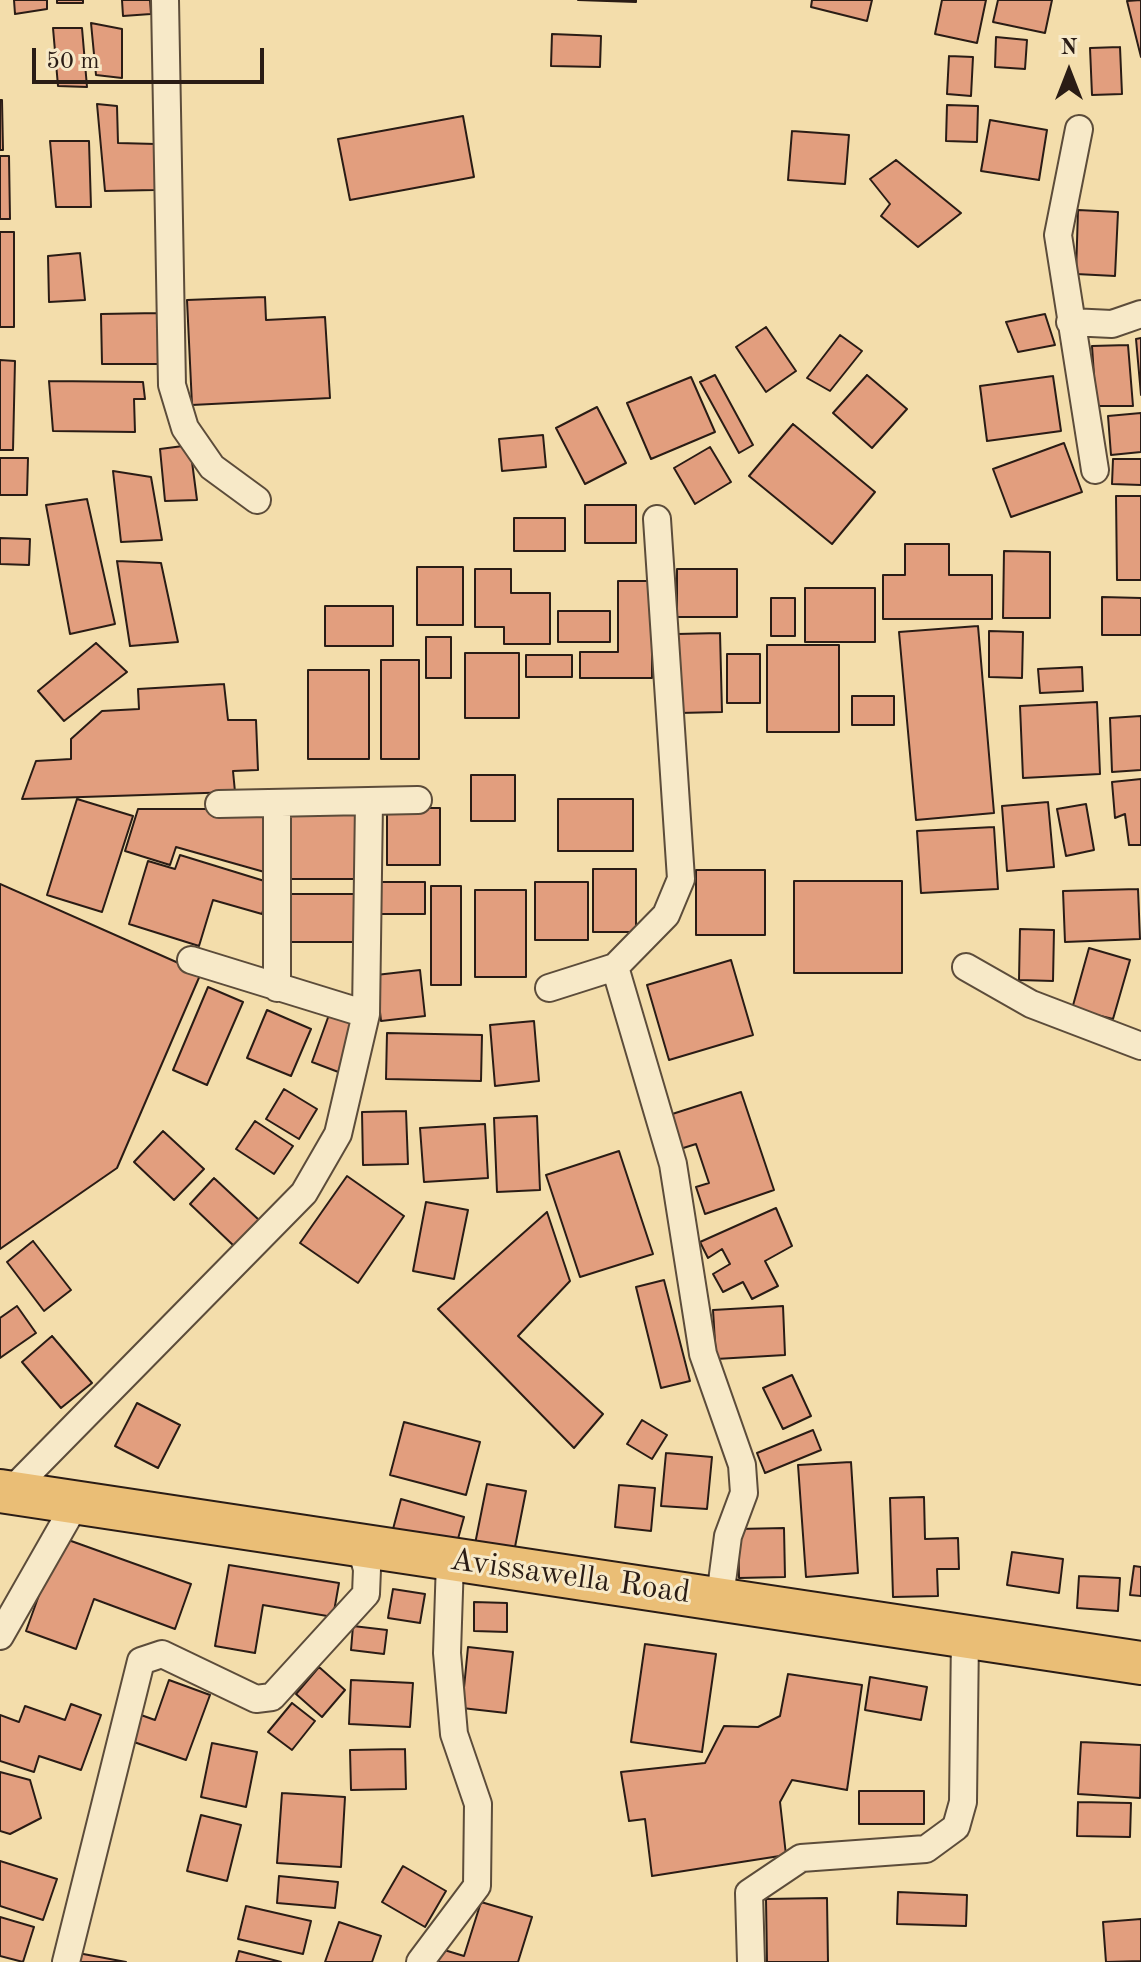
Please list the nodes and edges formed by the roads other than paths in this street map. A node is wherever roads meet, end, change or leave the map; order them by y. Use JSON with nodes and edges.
{"nodes":[{"id":1,"x":165,"y":0,"type":"edge"},
{"id":2,"x":1079,"y":129,"type":"dead end"},
{"id":3,"x":1141,"y":314,"type":"edge"},
{"id":4,"x":1070,"y":322,"type":"junction"},
{"id":5,"x":1095,"y":470,"type":"dead end"},
{"id":6,"x":257,"y":500,"type":"dead end"},
{"id":7,"x":657,"y":519,"type":"dead end"},
{"id":8,"x":418,"y":800,"type":"dead end"},
{"id":9,"x":369,"y":802,"type":"junction"},
{"id":10,"x":219,"y":804,"type":"dead end"},
{"id":11,"x":277,"y":804,"type":"junction"},
{"id":12,"x":191,"y":960,"type":"dead end"},
{"id":13,"x":615,"y":967,"type":"junction"},
{"id":14,"x":966,"y":967,"type":"dead end"},
{"id":15,"x":277,"y":988,"type":"junction"},
{"id":16,"x":549,"y":988,"type":"dead end"},
{"id":17,"x":366,"y":1014,"type":"junction"},
{"id":18,"x":1141,"y":1046,"type":"edge"},
{"id":19,"x":5,"y":1491,"type":"edge"},
{"id":20,"x":77,"y":1501,"type":"junction"},
{"id":21,"x":359,"y":1542,"type":"junction"},
{"id":22,"x":450,"y":1561,"type":"junction"},
{"id":23,"x":720,"y":1597,"type":"junction"},
{"id":24,"x":0,"y":1636,"type":"edge"},
{"id":25,"x":965,"y":1636,"type":"junction"},
{"id":26,"x":1141,"y":1663,"type":"edge"},
{"id":27,"x":66,"y":1962,"type":"edge"},
{"id":28,"x":420,"y":1962,"type":"edge"},
{"id":29,"x":751,"y":1962,"type":"edge"}],
"edges":[{"from":1,"to":6,"type":"street"},
{"from":2,"to":4,"type":"street"},
{"from":3,"to":4,"type":"street"},
{"from":4,"to":5,"type":"street"},
{"from":7,"to":13,"type":"street"},
{"from":8,"to":9,"type":"street"},
{"from":9,"to":11,"type":"street"},
{"from":9,"to":17,"type":"street"},
{"from":10,"to":11,"type":"street"},
{"from":11,"to":15,"type":"street"},
{"from":12,"to":15,"type":"street"},
{"from":13,"to":16,"type":"street"},
{"from":13,"to":23,"type":"street"},
{"from":14,"to":18,"type":"street"},
{"from":15,"to":17,"type":"street"},
{"from":17,"to":19,"type":"street"},
{"from":19,"to":20,"type":"main road","name":"Avissawella Road"},
{"from":20,"to":21,"type":"main road","name":"Avissawella Road"},
{"from":20,"to":24,"type":"street"},
{"from":21,"to":22,"type":"main road","name":"Avissawella Road"},
{"from":21,"to":27,"type":"street"},
{"from":22,"to":23,"type":"main road","name":"Avissawella Road"},
{"from":22,"to":28,"type":"street"},
{"from":23,"to":25,"type":"main road","name":"Avissawella Road"},
{"from":25,"to":26,"type":"main road","name":"Avissawella Road"},
{"from":25,"to":29,"type":"street"}]}
